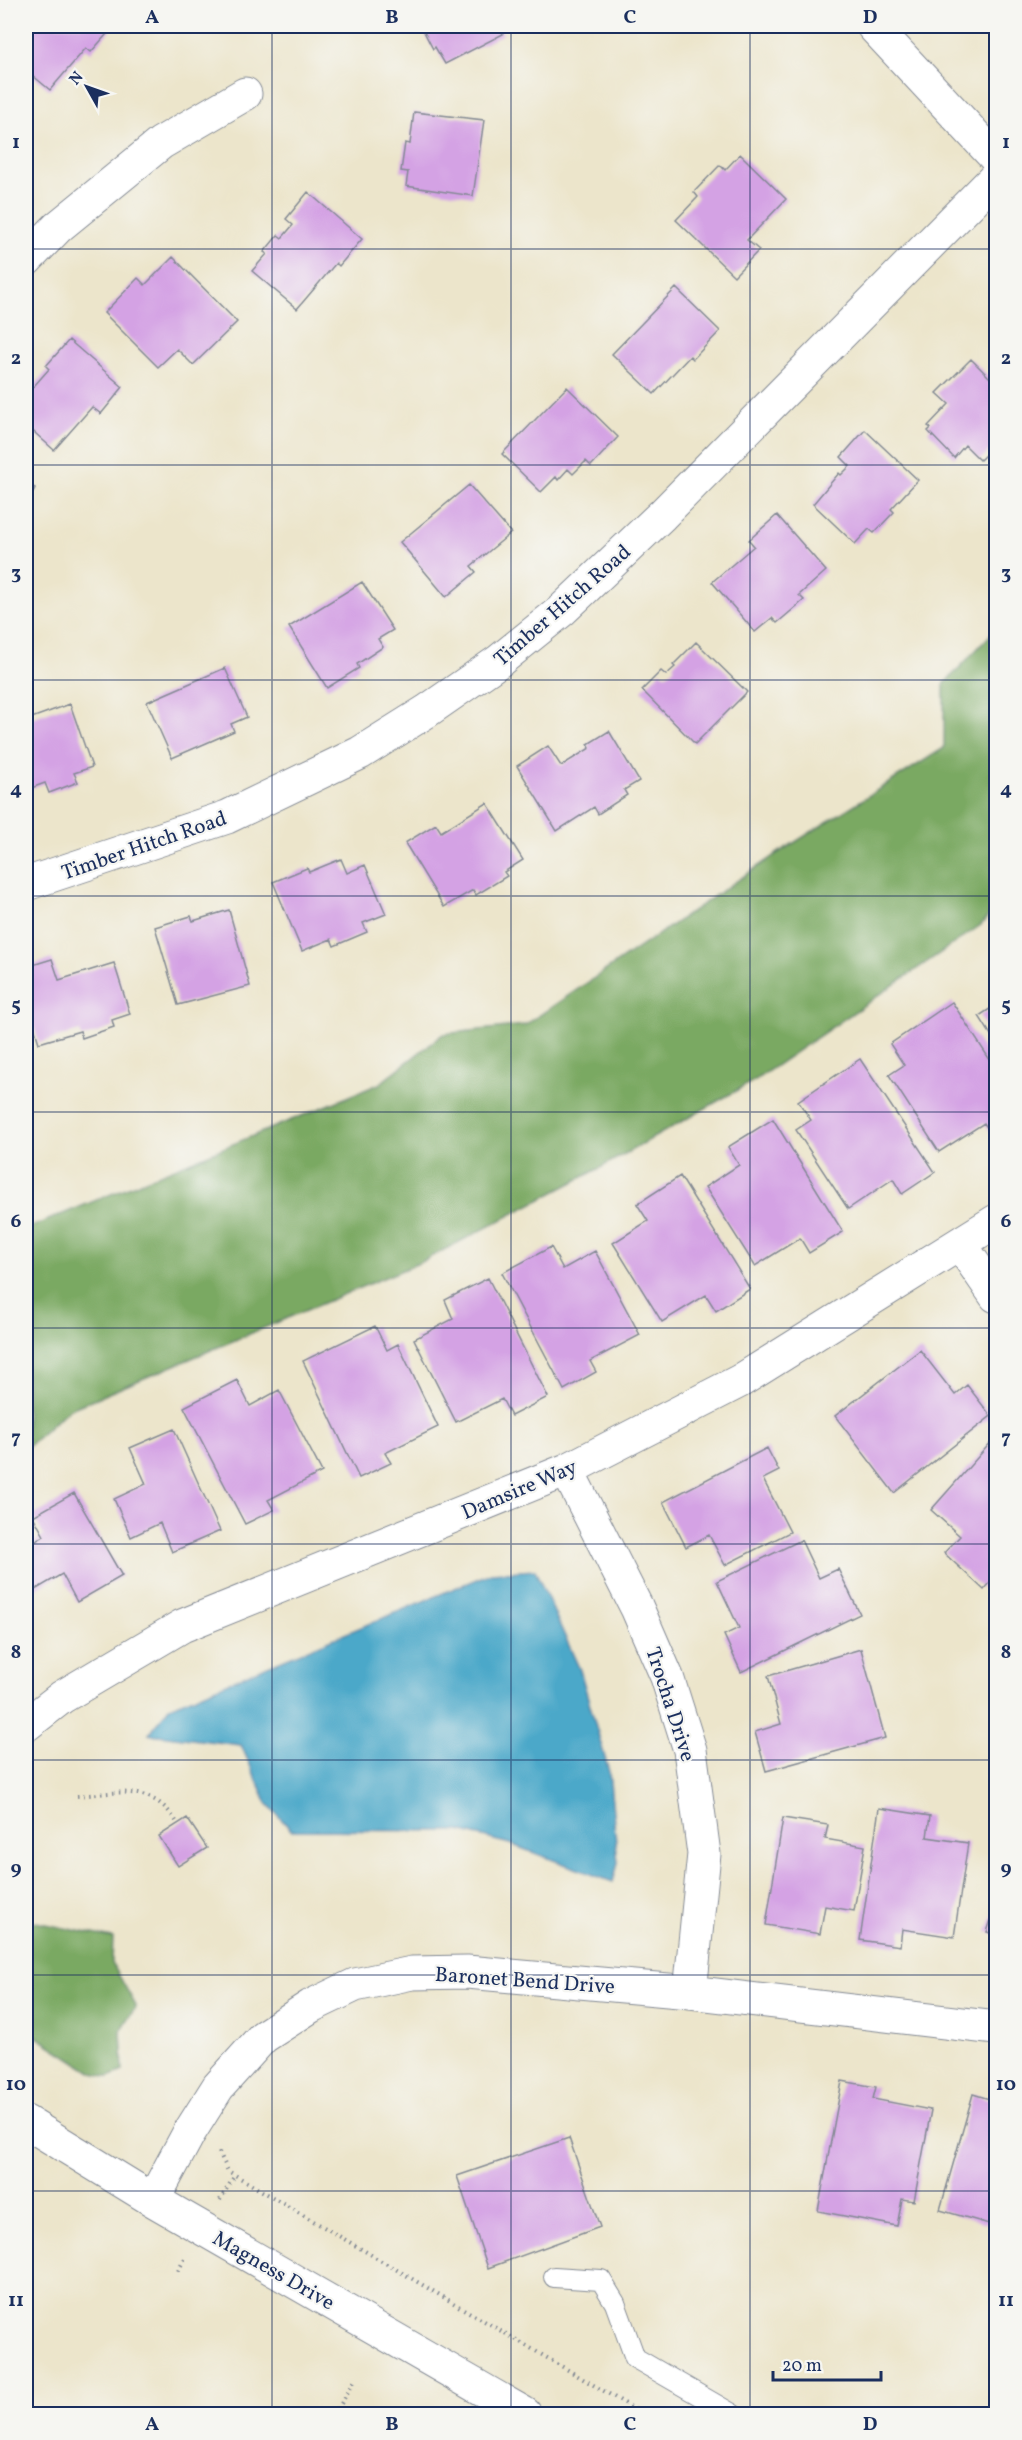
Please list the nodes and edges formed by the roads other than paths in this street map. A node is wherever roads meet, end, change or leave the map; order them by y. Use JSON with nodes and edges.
{"nodes":[{"id":1,"x":873,"y":26,"type":"edge"},
{"id":2,"x":245,"y":94,"type":"dead end"},
{"id":3,"x":996,"y":158,"type":"edge"},
{"id":4,"x":996,"y":177,"type":"edge"},
{"id":5,"x":26,"y":260,"type":"edge"},
{"id":6,"x":26,"y":885,"type":"edge"},
{"id":7,"x":996,"y":1221,"type":"edge"},
{"id":8,"x":960,"y":1245,"type":"junction"},
{"id":9,"x":996,"y":1296,"type":"edge"},
{"id":10,"x":567,"y":1470,"type":"junction"},
{"id":11,"x":26,"y":1725,"type":"edge"},
{"id":12,"x":690,"y":1992,"type":"junction"},
{"id":13,"x":996,"y":2028,"type":"edge"},
{"id":14,"x":26,"y":2122,"type":"edge"},
{"id":15,"x":153,"y":2199,"type":"junction"},
{"id":16,"x":554,"y":2277,"type":"dead end"},
{"id":17,"x":525,"y":2415,"type":"edge"},
{"id":18,"x":732,"y":2415,"type":"edge"}],
"edges":[{"from":1,"to":3,"type":"street"},
{"from":2,"to":5,"type":"street"},
{"from":4,"to":6,"type":"street","name":"Timber Hitch Road"},
{"from":7,"to":8,"type":"street","name":"Damsire Way"},
{"from":8,"to":9,"type":"street"},
{"from":8,"to":10,"type":"street","name":"Damsire Way"},
{"from":10,"to":11,"type":"street","name":"Damsire Way"},
{"from":10,"to":12,"type":"street","name":"Trocha Drive"},
{"from":12,"to":13,"type":"street","name":"Baronet Bend Drive"},
{"from":12,"to":15,"type":"street","name":"Baronet Bend Drive"},
{"from":14,"to":15,"type":"street","name":"Magness Drive"},
{"from":15,"to":17,"type":"street","name":"Magness Drive"},
{"from":16,"to":18,"type":"lane"}]}
